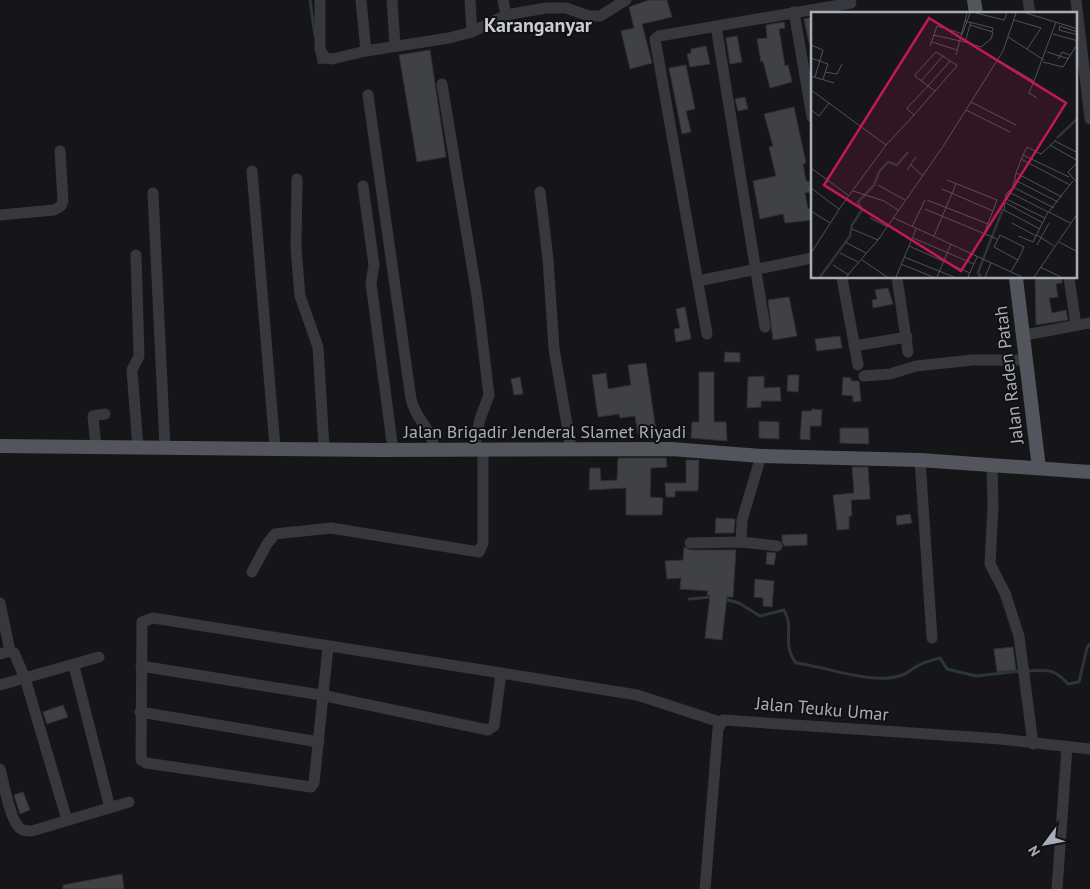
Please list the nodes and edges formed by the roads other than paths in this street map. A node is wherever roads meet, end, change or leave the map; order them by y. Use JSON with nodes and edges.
{"nodes":[{"id":1,"x":320,"y":0,"type":"edge"},
{"id":2,"x":361,"y":0,"type":"edge"},
{"id":3,"x":392,"y":0,"type":"edge"},
{"id":4,"x":470,"y":0,"type":"edge"},
{"id":5,"x":503,"y":0,"type":"edge"},
{"id":6,"x":624,"y":1,"type":"edge"},
{"id":7,"x":546,"y":4,"type":"edge"},
{"id":8,"x":582,"y":6,"type":"edge"},
{"id":9,"x":851,"y":6,"type":"edge"},
{"id":10,"x":794,"y":12,"type":"junction"},
{"id":11,"x":506,"y":15,"type":"junction"},
{"id":12,"x":1078,"y":16,"type":"edge"},
{"id":13,"x":716,"y":26,"type":"junction"},
{"id":14,"x":472,"y":32,"type":"junction"},
{"id":15,"x":395,"y":46,"type":"junction"},
{"id":16,"x":366,"y":51,"type":"junction"},
{"id":17,"x":442,"y":84,"type":"dead end"},
{"id":18,"x":368,"y":95,"type":"dead end"},
{"id":19,"x":811,"y":111,"type":"edge"},
{"id":20,"x":1090,"y":114,"type":"edge"},
{"id":21,"x":60,"y":151,"type":"dead end"},
{"id":22,"x":252,"y":171,"type":"dead end"},
{"id":23,"x":297,"y":179,"type":"dead end"},
{"id":24,"x":363,"y":186,"type":"dead end"},
{"id":25,"x":540,"y":192,"type":"dead end"},
{"id":26,"x":153,"y":193,"type":"dead end"},
{"id":27,"x":0,"y":215,"type":"edge"},
{"id":28,"x":136,"y":255,"type":"dead end"},
{"id":29,"x":811,"y":258,"type":"edge"},
{"id":30,"x":756,"y":269,"type":"junction"},
{"id":31,"x":842,"y":279,"type":"edge"},
{"id":32,"x":897,"y":279,"type":"edge"},
{"id":33,"x":1016,"y":279,"type":"edge"},
{"id":34,"x":1069,"y":279,"type":"edge"},
{"id":35,"x":698,"y":281,"type":"junction"},
{"id":36,"x":1090,"y":323,"type":"edge"},
{"id":37,"x":1076,"y":325,"type":"junction"},
{"id":38,"x":765,"y":327,"type":"dead end"},
{"id":39,"x":707,"y":334,"type":"dead end"},
{"id":40,"x":1025,"y":335,"type":"junction"},
{"id":41,"x":906,"y":337,"type":"junction"},
{"id":42,"x":854,"y":346,"type":"junction"},
{"id":43,"x":908,"y":352,"type":"dead end"},
{"id":44,"x":1027,"y":360,"type":"junction"},
{"id":45,"x":858,"y":365,"type":"dead end"},
{"id":46,"x":864,"y":376,"type":"dead end"},
{"id":47,"x":105,"y":414,"type":"dead end"},
{"id":48,"x":0,"y":446,"type":"edge"},
{"id":49,"x":165,"y":447,"type":"junction"},
{"id":50,"x":275,"y":447,"type":"junction"},
{"id":51,"x":96,"y":448,"type":"junction"},
{"id":52,"x":138,"y":448,"type":"junction"},
{"id":53,"x":324,"y":448,"type":"junction"},
{"id":54,"x":434,"y":448,"type":"junction"},
{"id":55,"x":571,"y":448,"type":"junction"},
{"id":56,"x":479,"y":449,"type":"junction"},
{"id":57,"x":393,"y":450,"type":"junction"},
{"id":58,"x":761,"y":456,"type":"junction"},
{"id":59,"x":920,"y":460,"type":"junction"},
{"id":60,"x":992,"y":466,"type":"junction"},
{"id":61,"x":1039,"y":468,"type":"junction"},
{"id":62,"x":1090,"y":472,"type":"edge"},
{"id":63,"x":741,"y":542,"type":"junction"},
{"id":64,"x":690,"y":543,"type":"dead end"},
{"id":65,"x":776,"y":546,"type":"dead end"},
{"id":66,"x":252,"y":572,"type":"dead end"},
{"id":67,"x":0,"y":603,"type":"edge"},
{"id":68,"x":932,"y":638,"type":"dead end"},
{"id":69,"x":328,"y":647,"type":"junction"},
{"id":70,"x":5,"y":653,"type":"edge"},
{"id":71,"x":99,"y":657,"type":"dead end"},
{"id":72,"x":74,"y":666,"type":"junction"},
{"id":73,"x":141,"y":666,"type":"junction"},
{"id":74,"x":500,"y":673,"type":"junction"},
{"id":75,"x":25,"y":678,"type":"junction"},
{"id":76,"x":0,"y":686,"type":"edge"},
{"id":77,"x":321,"y":695,"type":"junction"},
{"id":78,"x":140,"y":712,"type":"junction"},
{"id":79,"x":720,"y":722,"type":"junction"},
{"id":80,"x":319,"y":742,"type":"junction"},
{"id":81,"x":1033,"y":744,"type":"junction"},
{"id":82,"x":1067,"y":747,"type":"junction"},
{"id":83,"x":1090,"y":749,"type":"edge"},
{"id":84,"x":0,"y":769,"type":"edge"},
{"id":85,"x":129,"y":802,"type":"dead end"},
{"id":86,"x":110,"y":808,"type":"junction"},
{"id":87,"x":67,"y":820,"type":"junction"},
{"id":88,"x":705,"y":889,"type":"edge"},
{"id":89,"x":1057,"y":889,"type":"edge"}],
"edges":[{"from":1,"to":16,"type":"street"},
{"from":2,"to":16,"type":"street"},
{"from":3,"to":15,"type":"street"},
{"from":4,"to":14,"type":"street"},
{"from":5,"to":11,"type":"street"},
{"from":6,"to":8,"type":"street"},
{"from":7,"to":8,"type":"street"},
{"from":7,"to":11,"type":"street"},
{"from":9,"to":10,"type":"street"},
{"from":10,"to":13,"type":"street"},
{"from":10,"to":19,"type":"street"},
{"from":11,"to":14,"type":"street"},
{"from":12,"to":20,"type":"street"},
{"from":13,"to":30,"type":"street"},
{"from":13,"to":35,"type":"street"},
{"from":14,"to":15,"type":"street"},
{"from":15,"to":16,"type":"street"},
{"from":17,"to":56,"type":"street"},
{"from":18,"to":54,"type":"street"},
{"from":21,"to":27,"type":"street"},
{"from":22,"to":50,"type":"street"},
{"from":23,"to":53,"type":"street"},
{"from":24,"to":57,"type":"street"},
{"from":25,"to":55,"type":"street"},
{"from":26,"to":49,"type":"street"},
{"from":28,"to":52,"type":"street"},
{"from":29,"to":30,"type":"street"},
{"from":30,"to":35,"type":"street"},
{"from":30,"to":38,"type":"street"},
{"from":31,"to":42,"type":"street"},
{"from":32,"to":41,"type":"street"},
{"from":33,"to":40,"type":"main road","name":"Jalan Raden Patah"},
{"from":34,"to":37,"type":"street"},
{"from":35,"to":39,"type":"street"},
{"from":36,"to":37,"type":"street"},
{"from":37,"to":40,"type":"street"},
{"from":40,"to":44,"type":"main road","name":"Jalan Raden Patah"},
{"from":41,"to":42,"type":"street"},
{"from":41,"to":43,"type":"street"},
{"from":42,"to":45,"type":"street"},
{"from":44,"to":46,"type":"street"},
{"from":44,"to":61,"type":"main road","name":"Jalan Raden Patah"},
{"from":47,"to":51,"type":"street"},
{"from":48,"to":51,"type":"main road","name":"Jalan Brigadir Jenderal Slamet Riyadi"},
{"from":49,"to":50,"type":"main road","name":"Jalan Brigadir Jenderal Slamet Riyadi"},
{"from":49,"to":52,"type":"main road","name":"Jalan Brigadir Jenderal Slamet Riyadi"},
{"from":50,"to":53,"type":"main road","name":"Jalan Brigadir Jenderal Slamet Riyadi"},
{"from":51,"to":52,"type":"main road","name":"Jalan Brigadir Jenderal Slamet Riyadi"},
{"from":53,"to":57,"type":"main road","name":"Jalan Brigadir Jenderal Slamet Riyadi"},
{"from":54,"to":56,"type":"main road","name":"Jalan Brigadir Jenderal Slamet Riyadi"},
{"from":54,"to":57,"type":"main road","name":"Jalan Brigadir Jenderal Slamet Riyadi"},
{"from":55,"to":56,"type":"main road","name":"Jalan Brigadir Jenderal Slamet Riyadi"},
{"from":55,"to":58,"type":"main road","name":"Jalan Brigadir Jenderal Slamet Riyadi"},
{"from":56,"to":66,"type":"street"},
{"from":58,"to":59,"type":"main road","name":"Jalan Brigadir Jenderal Slamet Riyadi"},
{"from":58,"to":63,"type":"street"},
{"from":59,"to":60,"type":"main road","name":"Jalan Brigadir Jenderal Slamet Riyadi"},
{"from":59,"to":68,"type":"street"},
{"from":60,"to":61,"type":"main road","name":"Jalan Brigadir Jenderal Slamet Riyadi"},
{"from":60,"to":81,"type":"street"},
{"from":61,"to":62,"type":"main road","name":"Jalan Brigadir Jenderal Slamet Riyadi"},
{"from":63,"to":64,"type":"street"},
{"from":63,"to":65,"type":"street"},
{"from":67,"to":70,"type":"street"},
{"from":69,"to":73,"type":"street"},
{"from":69,"to":74,"type":"street"},
{"from":69,"to":77,"type":"street"},
{"from":70,"to":75,"type":"street"},
{"from":71,"to":72,"type":"street"},
{"from":72,"to":75,"type":"street"},
{"from":72,"to":86,"type":"street"},
{"from":73,"to":77,"type":"street"},
{"from":73,"to":78,"type":"street"},
{"from":74,"to":77,"type":"street"},
{"from":74,"to":79,"type":"street"},
{"from":75,"to":76,"type":"street"},
{"from":75,"to":87,"type":"street"},
{"from":77,"to":80,"type":"street"},
{"from":78,"to":80,"type":"street"},
{"from":78,"to":80,"type":"street"},
{"from":79,"to":81,"type":"street","name":"Jalan Teuku Umar"},
{"from":79,"to":88,"type":"street"},
{"from":81,"to":82,"type":"street","name":"Jalan Teuku Umar"},
{"from":82,"to":83,"type":"street","name":"Jalan Teuku Umar"},
{"from":82,"to":89,"type":"street"},
{"from":84,"to":87,"type":"street"},
{"from":85,"to":86,"type":"street"},
{"from":86,"to":87,"type":"street"}]}
